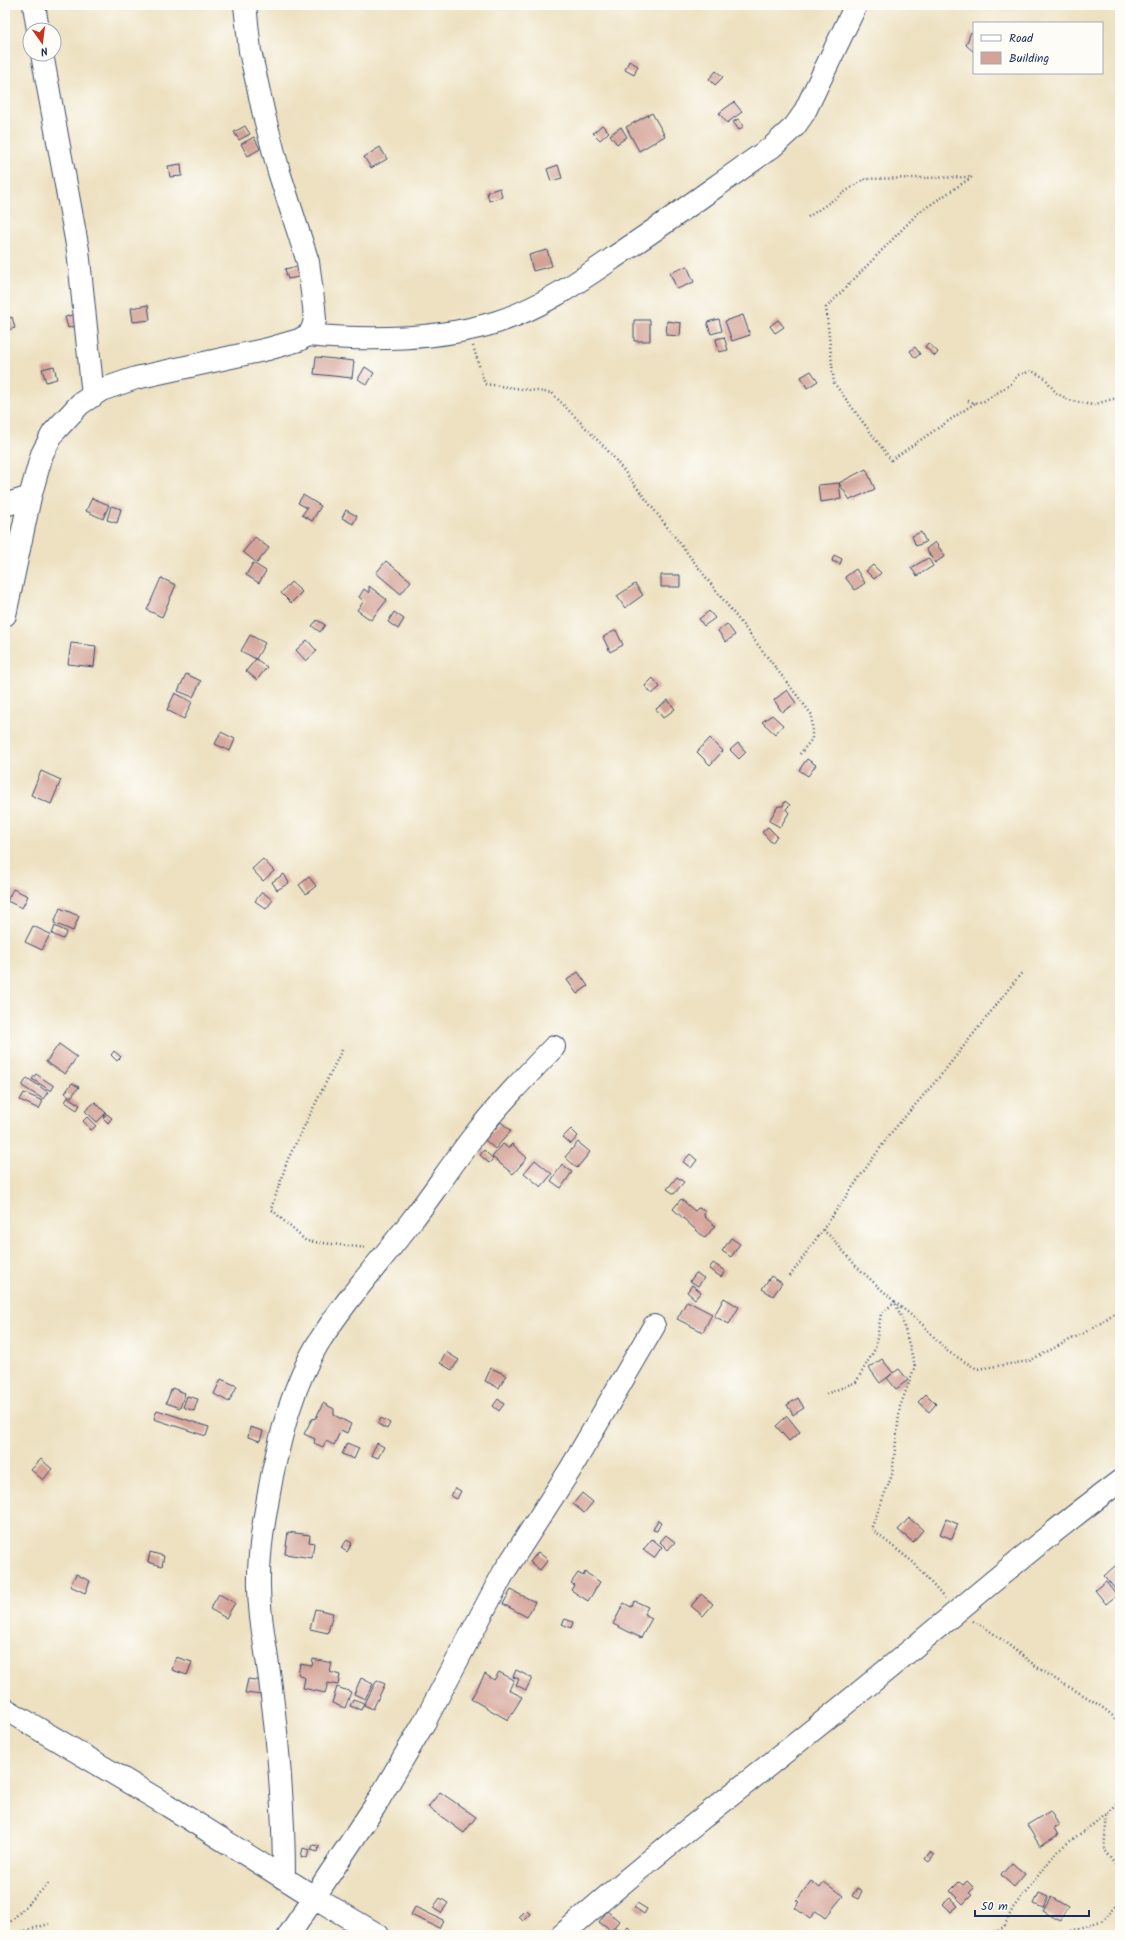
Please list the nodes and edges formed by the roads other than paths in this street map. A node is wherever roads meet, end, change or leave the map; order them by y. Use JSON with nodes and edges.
{"nodes":[{"id":1,"x":34,"y":5,"type":"edge"},
{"id":2,"x":245,"y":5,"type":"edge"},
{"id":3,"x":856,"y":5,"type":"edge"},
{"id":4,"x":37,"y":22,"type":"edge"},
{"id":5,"x":43,"y":62,"type":"edge"},
{"id":6,"x":308,"y":335,"type":"junction"},
{"id":7,"x":93,"y":396,"type":"junction"},
{"id":8,"x":30,"y":497,"type":"junction"},
{"id":9,"x":5,"y":504,"type":"edge"},
{"id":10,"x":5,"y":615,"type":"edge"},
{"id":11,"x":554,"y":1047,"type":"dead end"},
{"id":12,"x":654,"y":1326,"type":"dead end"},
{"id":13,"x":1120,"y":1482,"type":"edge"},
{"id":14,"x":5,"y":1709,"type":"edge"},
{"id":15,"x":284,"y":1878,"type":"junction"},
{"id":16,"x":314,"y":1897,"type":"junction"},
{"id":17,"x":289,"y":1935,"type":"edge"},
{"id":18,"x":378,"y":1935,"type":"edge"},
{"id":19,"x":562,"y":1935,"type":"edge"}],
"edges":[{"from":1,"to":4,"type":"street"},
{"from":2,"to":6,"type":"street"},
{"from":3,"to":6,"type":"street"},
{"from":5,"to":7,"type":"street"},
{"from":6,"to":7,"type":"street"},
{"from":7,"to":8,"type":"street"},
{"from":8,"to":9,"type":"street"},
{"from":8,"to":10,"type":"street"},
{"from":11,"to":15,"type":"street"},
{"from":12,"to":16,"type":"street"},
{"from":13,"to":19,"type":"street"},
{"from":14,"to":15,"type":"street"},
{"from":15,"to":16,"type":"street"},
{"from":16,"to":17,"type":"street"},
{"from":16,"to":18,"type":"street"}]}
